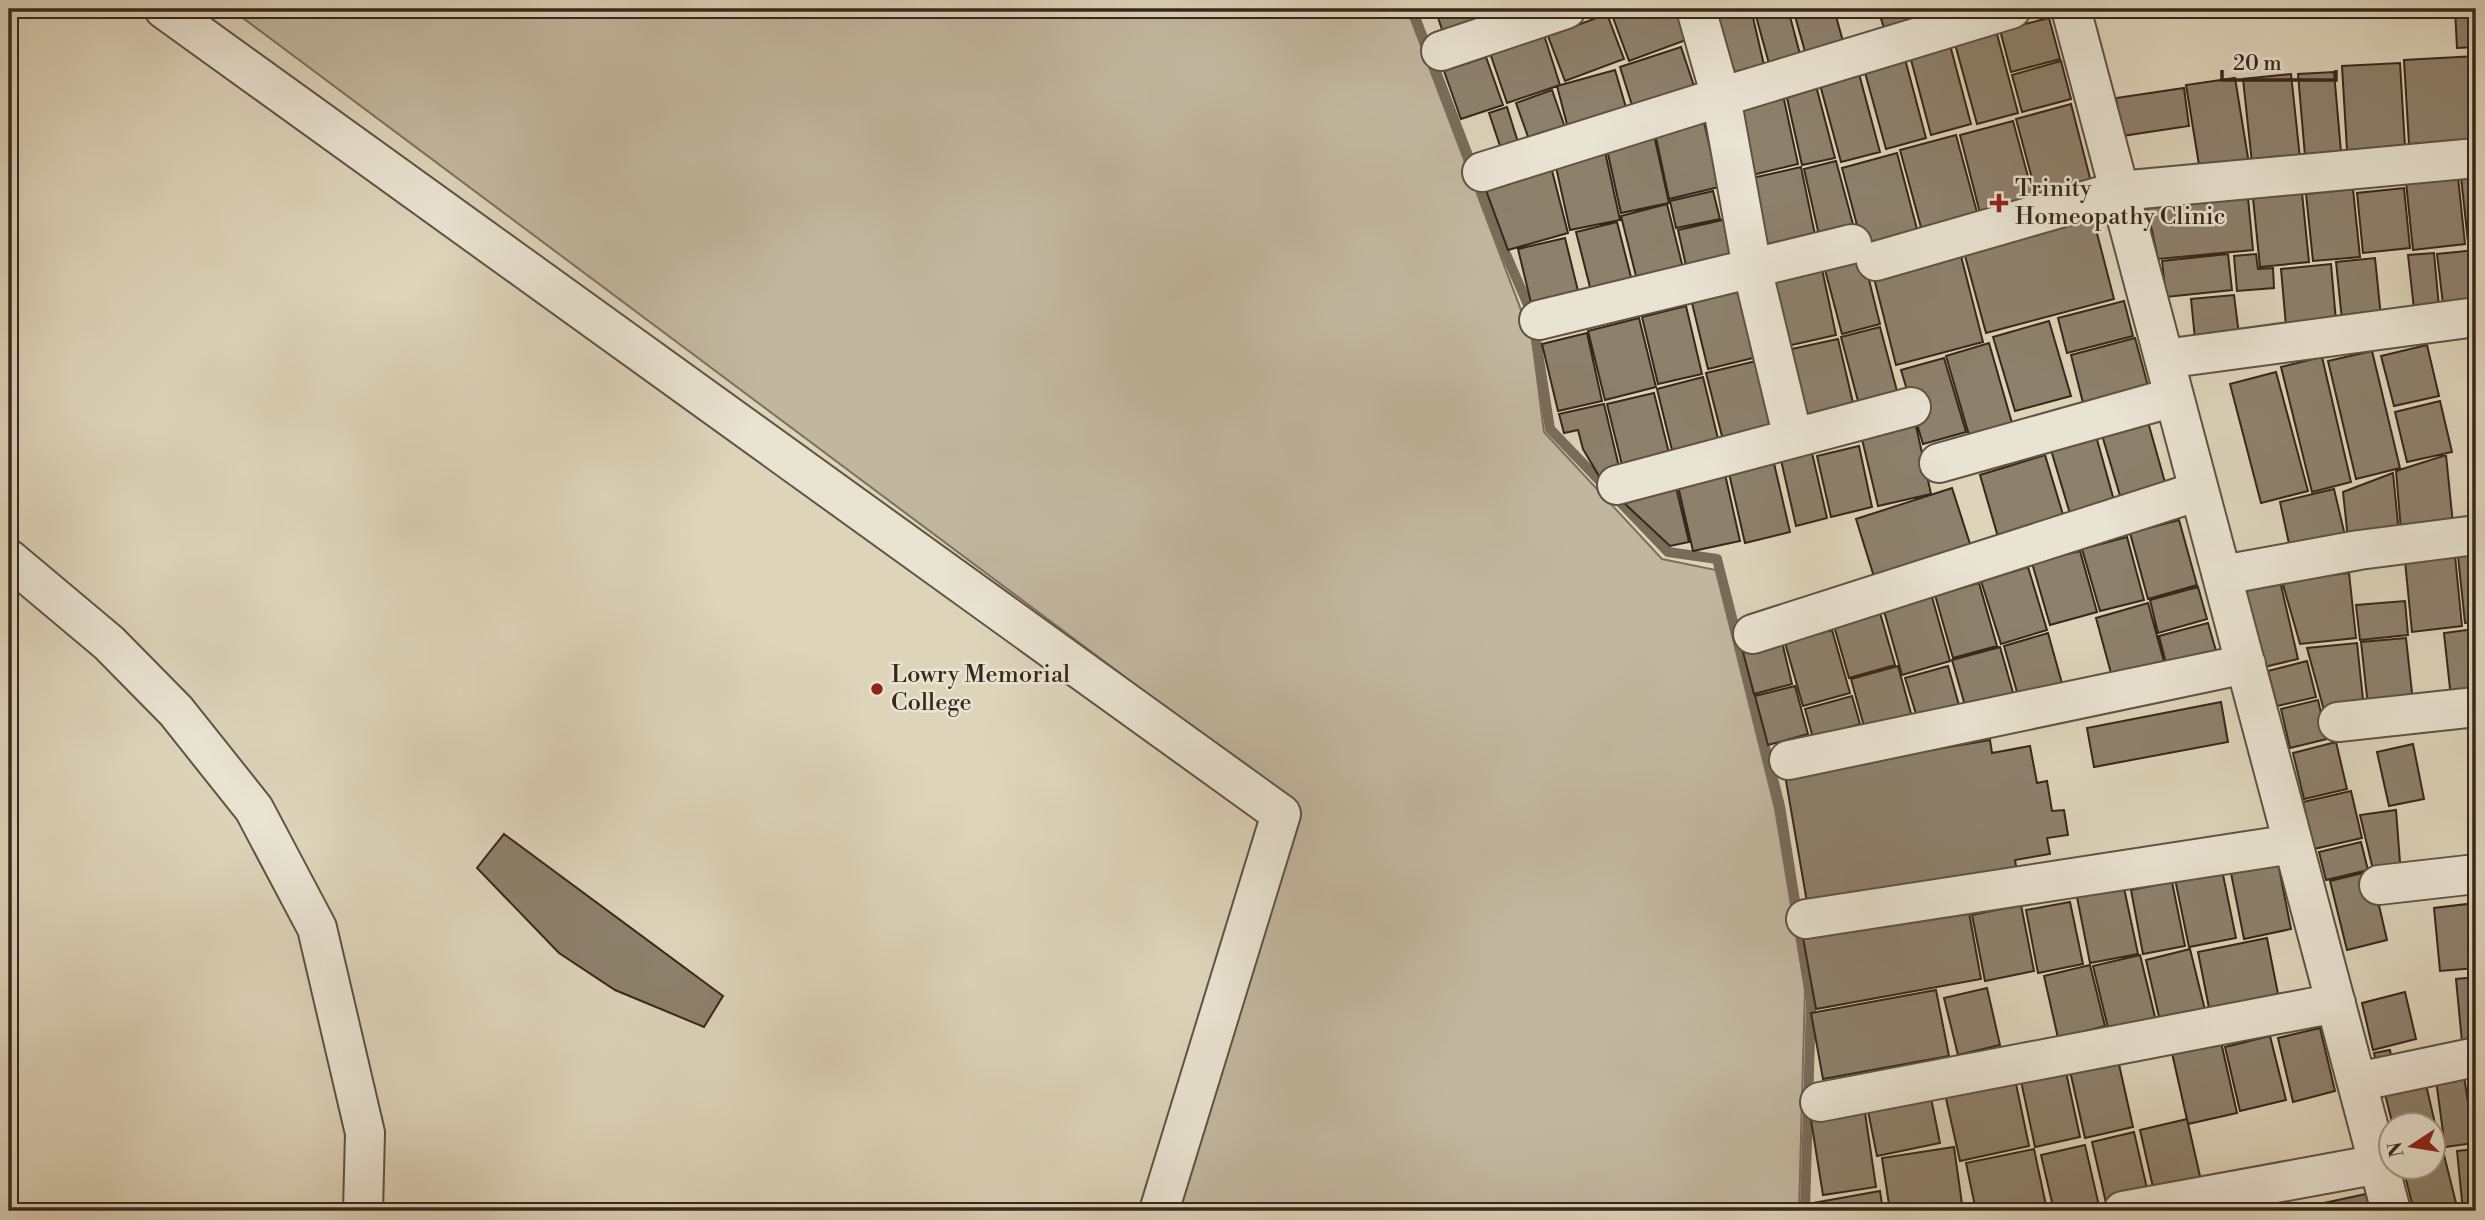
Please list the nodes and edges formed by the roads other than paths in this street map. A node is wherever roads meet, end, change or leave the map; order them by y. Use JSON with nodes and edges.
{"nodes":[{"id":1,"x":164,"y":9,"type":"edge"},
{"id":2,"x":1566,"y":9,"type":"edge"},
{"id":3,"x":1696,"y":9,"type":"edge"},
{"id":4,"x":2011,"y":9,"type":"edge"},
{"id":5,"x":2071,"y":9,"type":"edge"},
{"id":6,"x":1441,"y":51,"type":"dead end"},
{"id":7,"x":1721,"y":97,"type":"junction"},
{"id":8,"x":2476,"y":159,"type":"edge"},
{"id":9,"x":1482,"y":172,"type":"dead end"},
{"id":10,"x":2119,"y":191,"type":"junction"},
{"id":11,"x":1752,"y":268,"type":"junction"},
{"id":12,"x":2476,"y":317,"type":"edge"},
{"id":13,"x":1539,"y":320,"type":"dead end"},
{"id":14,"x":2164,"y":359,"type":"junction"},
{"id":15,"x":2174,"y":397,"type":"junction"},
{"id":16,"x":1911,"y":407,"type":"dead end"},
{"id":17,"x":1793,"y":438,"type":"junction"},
{"id":18,"x":1939,"y":463,"type":"dead end"},
{"id":19,"x":1617,"y":485,"type":"dead end"},
{"id":20,"x":2199,"y":491,"type":"junction"},
{"id":21,"x":2476,"y":535,"type":"edge"},
{"id":22,"x":9,"y":559,"type":"edge"},
{"id":23,"x":2223,"y":575,"type":"junction"},
{"id":24,"x":1753,"y":634,"type":"dead end"},
{"id":25,"x":2246,"y":664,"type":"junction"},
{"id":26,"x":2476,"y":707,"type":"edge"},
{"id":27,"x":2338,"y":722,"type":"dead end"},
{"id":28,"x":1789,"y":760,"type":"dead end"},
{"id":29,"x":2294,"y":844,"type":"junction"},
{"id":30,"x":2476,"y":874,"type":"edge"},
{"id":31,"x":2379,"y":886,"type":"dead end"},
{"id":32,"x":1806,"y":919,"type":"dead end"},
{"id":33,"x":2336,"y":1003,"type":"junction"},
{"id":34,"x":2476,"y":1057,"type":"edge"},
{"id":35,"x":2357,"y":1082,"type":"junction"},
{"id":36,"x":1821,"y":1102,"type":"dead end"},
{"id":37,"x":2376,"y":1153,"type":"edge"},
{"id":38,"x":2376,"y":1165,"type":"edge"},
{"id":39,"x":2384,"y":1182,"type":"edge"},
{"id":40,"x":363,"y":1211,"type":"edge"},
{"id":41,"x":1159,"y":1211,"type":"edge"},
{"id":42,"x":2123,"y":1211,"type":"edge"},
{"id":43,"x":2391,"y":1211,"type":"edge"}],
"edges":[{"from":1,"to":41,"type":"street"},
{"from":2,"to":6,"type":"street"},
{"from":3,"to":7,"type":"street"},
{"from":4,"to":7,"type":"street"},
{"from":5,"to":10,"type":"street"},
{"from":7,"to":9,"type":"street"},
{"from":7,"to":11,"type":"street"},
{"from":8,"to":10,"type":"street"},
{"from":10,"to":11,"type":"street"},
{"from":10,"to":14,"type":"street"},
{"from":11,"to":13,"type":"street"},
{"from":11,"to":17,"type":"street"},
{"from":12,"to":14,"type":"street"},
{"from":14,"to":15,"type":"street"},
{"from":15,"to":18,"type":"street"},
{"from":15,"to":20,"type":"street"},
{"from":16,"to":17,"type":"street"},
{"from":17,"to":19,"type":"street"},
{"from":20,"to":23,"type":"street"},
{"from":20,"to":24,"type":"street"},
{"from":21,"to":23,"type":"street"},
{"from":22,"to":40,"type":"street"},
{"from":23,"to":25,"type":"street"},
{"from":25,"to":28,"type":"street"},
{"from":25,"to":29,"type":"street"},
{"from":26,"to":27,"type":"street"},
{"from":29,"to":32,"type":"street"},
{"from":29,"to":33,"type":"street"},
{"from":30,"to":31,"type":"street"},
{"from":33,"to":35,"type":"street"},
{"from":33,"to":36,"type":"street"},
{"from":34,"to":35,"type":"street"},
{"from":35,"to":37,"type":"street"},
{"from":38,"to":42,"type":"street"},
{"from":39,"to":43,"type":"street"}]}
